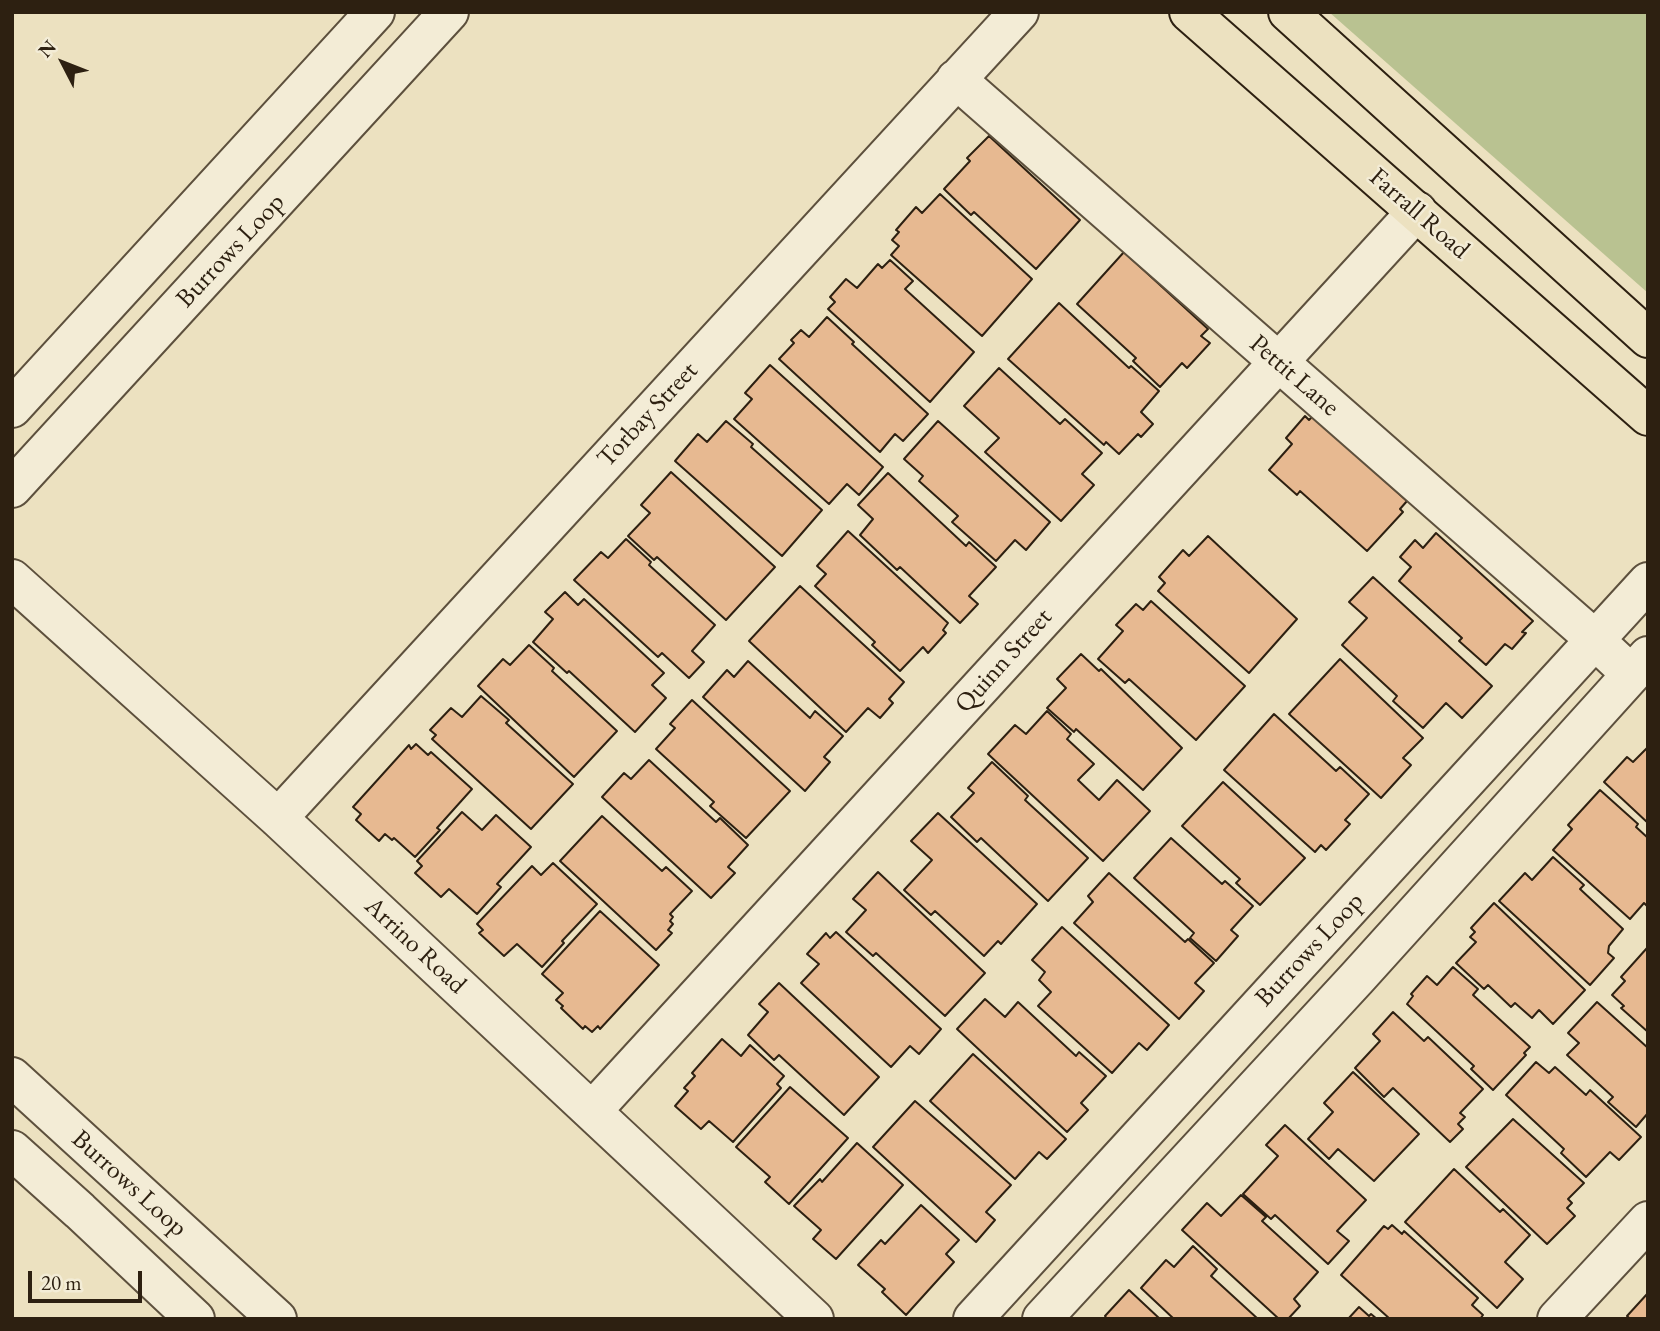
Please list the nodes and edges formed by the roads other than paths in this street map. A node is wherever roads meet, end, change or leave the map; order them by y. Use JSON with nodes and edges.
{"nodes":[{"id":1,"x":375,"y":12,"type":"edge"},
{"id":2,"x":1019,"y":12,"type":"edge"},
{"id":3,"x":1189,"y":12,"type":"edge"},
{"id":4,"x":1288,"y":12,"type":"edge"},
{"id":5,"x":434,"y":18,"type":"edge"},
{"id":6,"x":956,"y":79,"type":"junction"},
{"id":7,"x":261,"y":139,"type":"junction"},
{"id":8,"x":304,"y":173,"type":"junction"},
{"id":9,"x":1417,"y":211,"type":"junction"},
{"id":10,"x":126,"y":282,"type":"junction"},
{"id":11,"x":168,"y":319,"type":"junction"},
{"id":12,"x":1648,"y":338,"type":"edge"},
{"id":13,"x":1277,"y":362,"type":"junction"},
{"id":14,"x":12,"y":408,"type":"edge"},
{"id":15,"x":1648,"y":416,"type":"edge"},
{"id":16,"x":12,"y":488,"type":"edge"},
{"id":17,"x":12,"y":579,"type":"edge"},
{"id":18,"x":1648,"y":582,"type":"edge"},
{"id":19,"x":1595,"y":640,"type":"junction"},
{"id":20,"x":1639,"y":665,"type":"edge"},
{"id":21,"x":1452,"y":796,"type":"junction"},
{"id":22,"x":278,"y":818,"type":"junction"},
{"id":23,"x":1489,"y":831,"type":"junction"},
{"id":24,"x":1317,"y":942,"type":"junction"},
{"id":25,"x":1357,"y":978,"type":"junction"},
{"id":26,"x":12,"y":1077,"type":"edge"},
{"id":27,"x":1185,"y":1088,"type":"junction"},
{"id":28,"x":592,"y":1111,"type":"junction"},
{"id":29,"x":1224,"y":1122,"type":"junction"},
{"id":30,"x":12,"y":1150,"type":"edge"},
{"id":31,"x":117,"y":1173,"type":"junction"},
{"id":32,"x":80,"y":1211,"type":"junction"},
{"id":33,"x":1648,"y":1221,"type":"edge"},
{"id":34,"x":1052,"y":1233,"type":"junction"},
{"id":35,"x":1091,"y":1267,"type":"junction"},
{"id":36,"x":256,"y":1312,"type":"edge"},
{"id":37,"x":195,"y":1319,"type":"edge"},
{"id":38,"x":814,"y":1319,"type":"edge"},
{"id":39,"x":973,"y":1319,"type":"edge"},
{"id":40,"x":1042,"y":1319,"type":"edge"},
{"id":41,"x":1557,"y":1319,"type":"edge"}],
"edges":[{"from":1,"to":7,"type":"street","name":"Burrows Loop"},
{"from":2,"to":6,"type":"street","name":"Torbay Street"},
{"from":3,"to":9,"type":"main road","name":"Farrall Road"},
{"from":4,"to":12,"type":"main road"},
{"from":5,"to":8,"type":"street","name":"Burrows Loop"},
{"from":6,"to":13,"type":"street","name":"Pettit Lane"},
{"from":6,"to":22,"type":"street","name":"Torbay Street"},
{"from":7,"to":8,"type":"street"},
{"from":7,"to":10,"type":"street","name":"Burrows Loop"},
{"from":8,"to":11,"type":"street","name":"Burrows Loop"},
{"from":9,"to":13,"type":"street","name":"Quinn Street"},
{"from":9,"to":15,"type":"main road","name":"Farrall Road"},
{"from":10,"to":11,"type":"street"},
{"from":10,"to":14,"type":"street","name":"Burrows Loop"},
{"from":11,"to":16,"type":"street","name":"Burrows Loop"},
{"from":13,"to":19,"type":"street","name":"Pettit Lane"},
{"from":13,"to":28,"type":"street","name":"Quinn Street"},
{"from":17,"to":22,"type":"street","name":"Arrino Road"},
{"from":18,"to":19,"type":"street","name":"Burrows Loop"},
{"from":19,"to":20,"type":"street","name":"Pettit Lane"},
{"from":19,"to":21,"type":"street","name":"Burrows Loop"},
{"from":20,"to":23,"type":"street","name":"Burrows Loop"},
{"from":21,"to":23,"type":"street"},
{"from":21,"to":24,"type":"street","name":"Burrows Loop"},
{"from":22,"to":28,"type":"street","name":"Arrino Road"},
{"from":23,"to":25,"type":"street","name":"Burrows Loop"},
{"from":24,"to":25,"type":"street"},
{"from":24,"to":27,"type":"street","name":"Burrows Loop"},
{"from":25,"to":29,"type":"street","name":"Burrows Loop"},
{"from":26,"to":31,"type":"street","name":"Burrows Loop"},
{"from":27,"to":29,"type":"street"},
{"from":27,"to":34,"type":"street","name":"Burrows Loop"},
{"from":28,"to":38,"type":"street","name":"Arrino Road"},
{"from":29,"to":35,"type":"street","name":"Burrows Loop"},
{"from":30,"to":32,"type":"street","name":"Burrows Loop"},
{"from":31,"to":32,"type":"street"},
{"from":31,"to":36,"type":"street","name":"Burrows Loop"},
{"from":32,"to":37,"type":"street","name":"Burrows Loop"},
{"from":33,"to":41,"type":"street"},
{"from":34,"to":35,"type":"street"},
{"from":34,"to":39,"type":"street","name":"Burrows Loop"},
{"from":35,"to":40,"type":"street","name":"Burrows Loop"}]}
